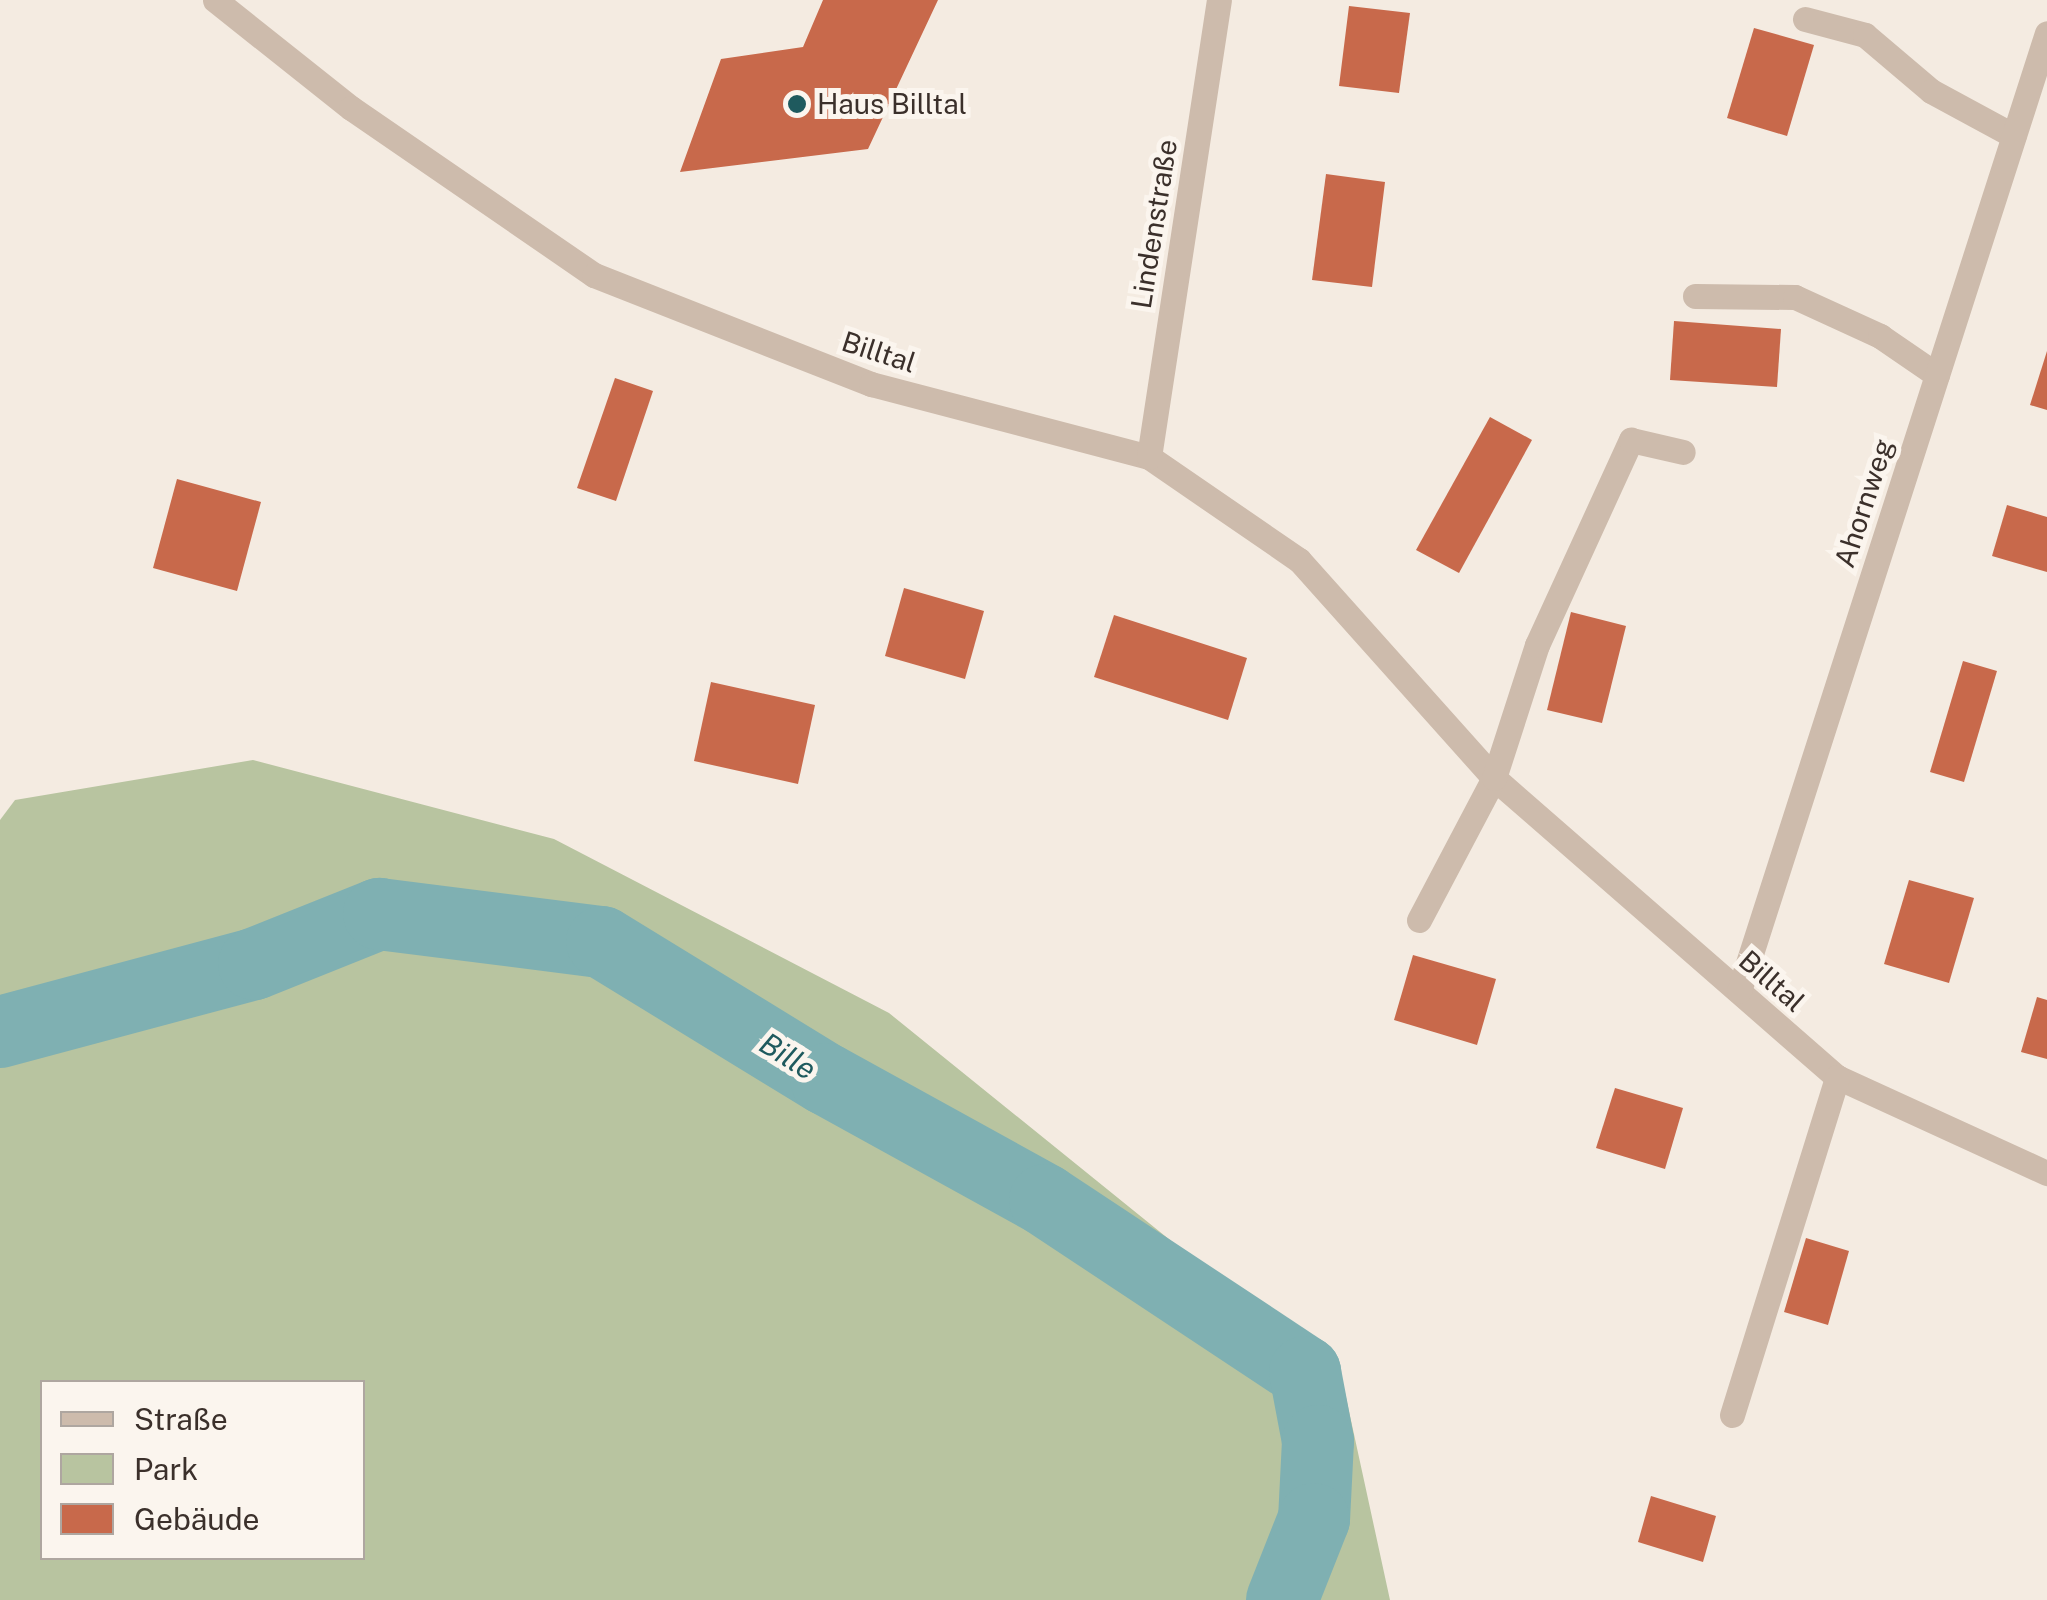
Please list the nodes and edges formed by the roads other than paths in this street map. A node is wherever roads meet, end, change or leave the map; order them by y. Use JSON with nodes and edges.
{"nodes":[{"id":1,"x":215,"y":0,"type":"edge"},
{"id":2,"x":1219,"y":0,"type":"edge"},
{"id":3,"x":1805,"y":19,"type":"dead end"},
{"id":4,"x":2047,"y":34,"type":"edge"},
{"id":5,"x":2014,"y":136,"type":"junction"},
{"id":6,"x":1695,"y":296,"type":"dead end"},
{"id":7,"x":1937,"y":376,"type":"junction"},
{"id":8,"x":1682,"y":452,"type":"dead end"},
{"id":9,"x":1149,"y":457,"type":"junction"},
{"id":10,"x":1494,"y":778,"type":"junction"},
{"id":11,"x":1419,"y":920,"type":"dead end"},
{"id":12,"x":1738,"y":991,"type":"junction"},
{"id":13,"x":1837,"y":1077,"type":"junction"},
{"id":14,"x":2047,"y":1173,"type":"edge"},
{"id":15,"x":1732,"y":1415,"type":"dead end"}],
"edges":[{"from":1,"to":9,"type":"street","name":"Billtal"},
{"from":2,"to":9,"type":"street","name":"Lindenstraße"},
{"from":3,"to":5,"type":"street"},
{"from":4,"to":5,"type":"street","name":"Ahornweg"},
{"from":5,"to":7,"type":"street","name":"Ahornweg"},
{"from":6,"to":7,"type":"street"},
{"from":7,"to":12,"type":"street","name":"Ahornweg"},
{"from":8,"to":10,"type":"street"},
{"from":9,"to":10,"type":"street","name":"Billtal"},
{"from":10,"to":11,"type":"street"},
{"from":10,"to":12,"type":"street","name":"Billtal"},
{"from":12,"to":13,"type":"street","name":"Billtal"},
{"from":13,"to":14,"type":"street","name":"Billtal"},
{"from":13,"to":15,"type":"street"}]}
